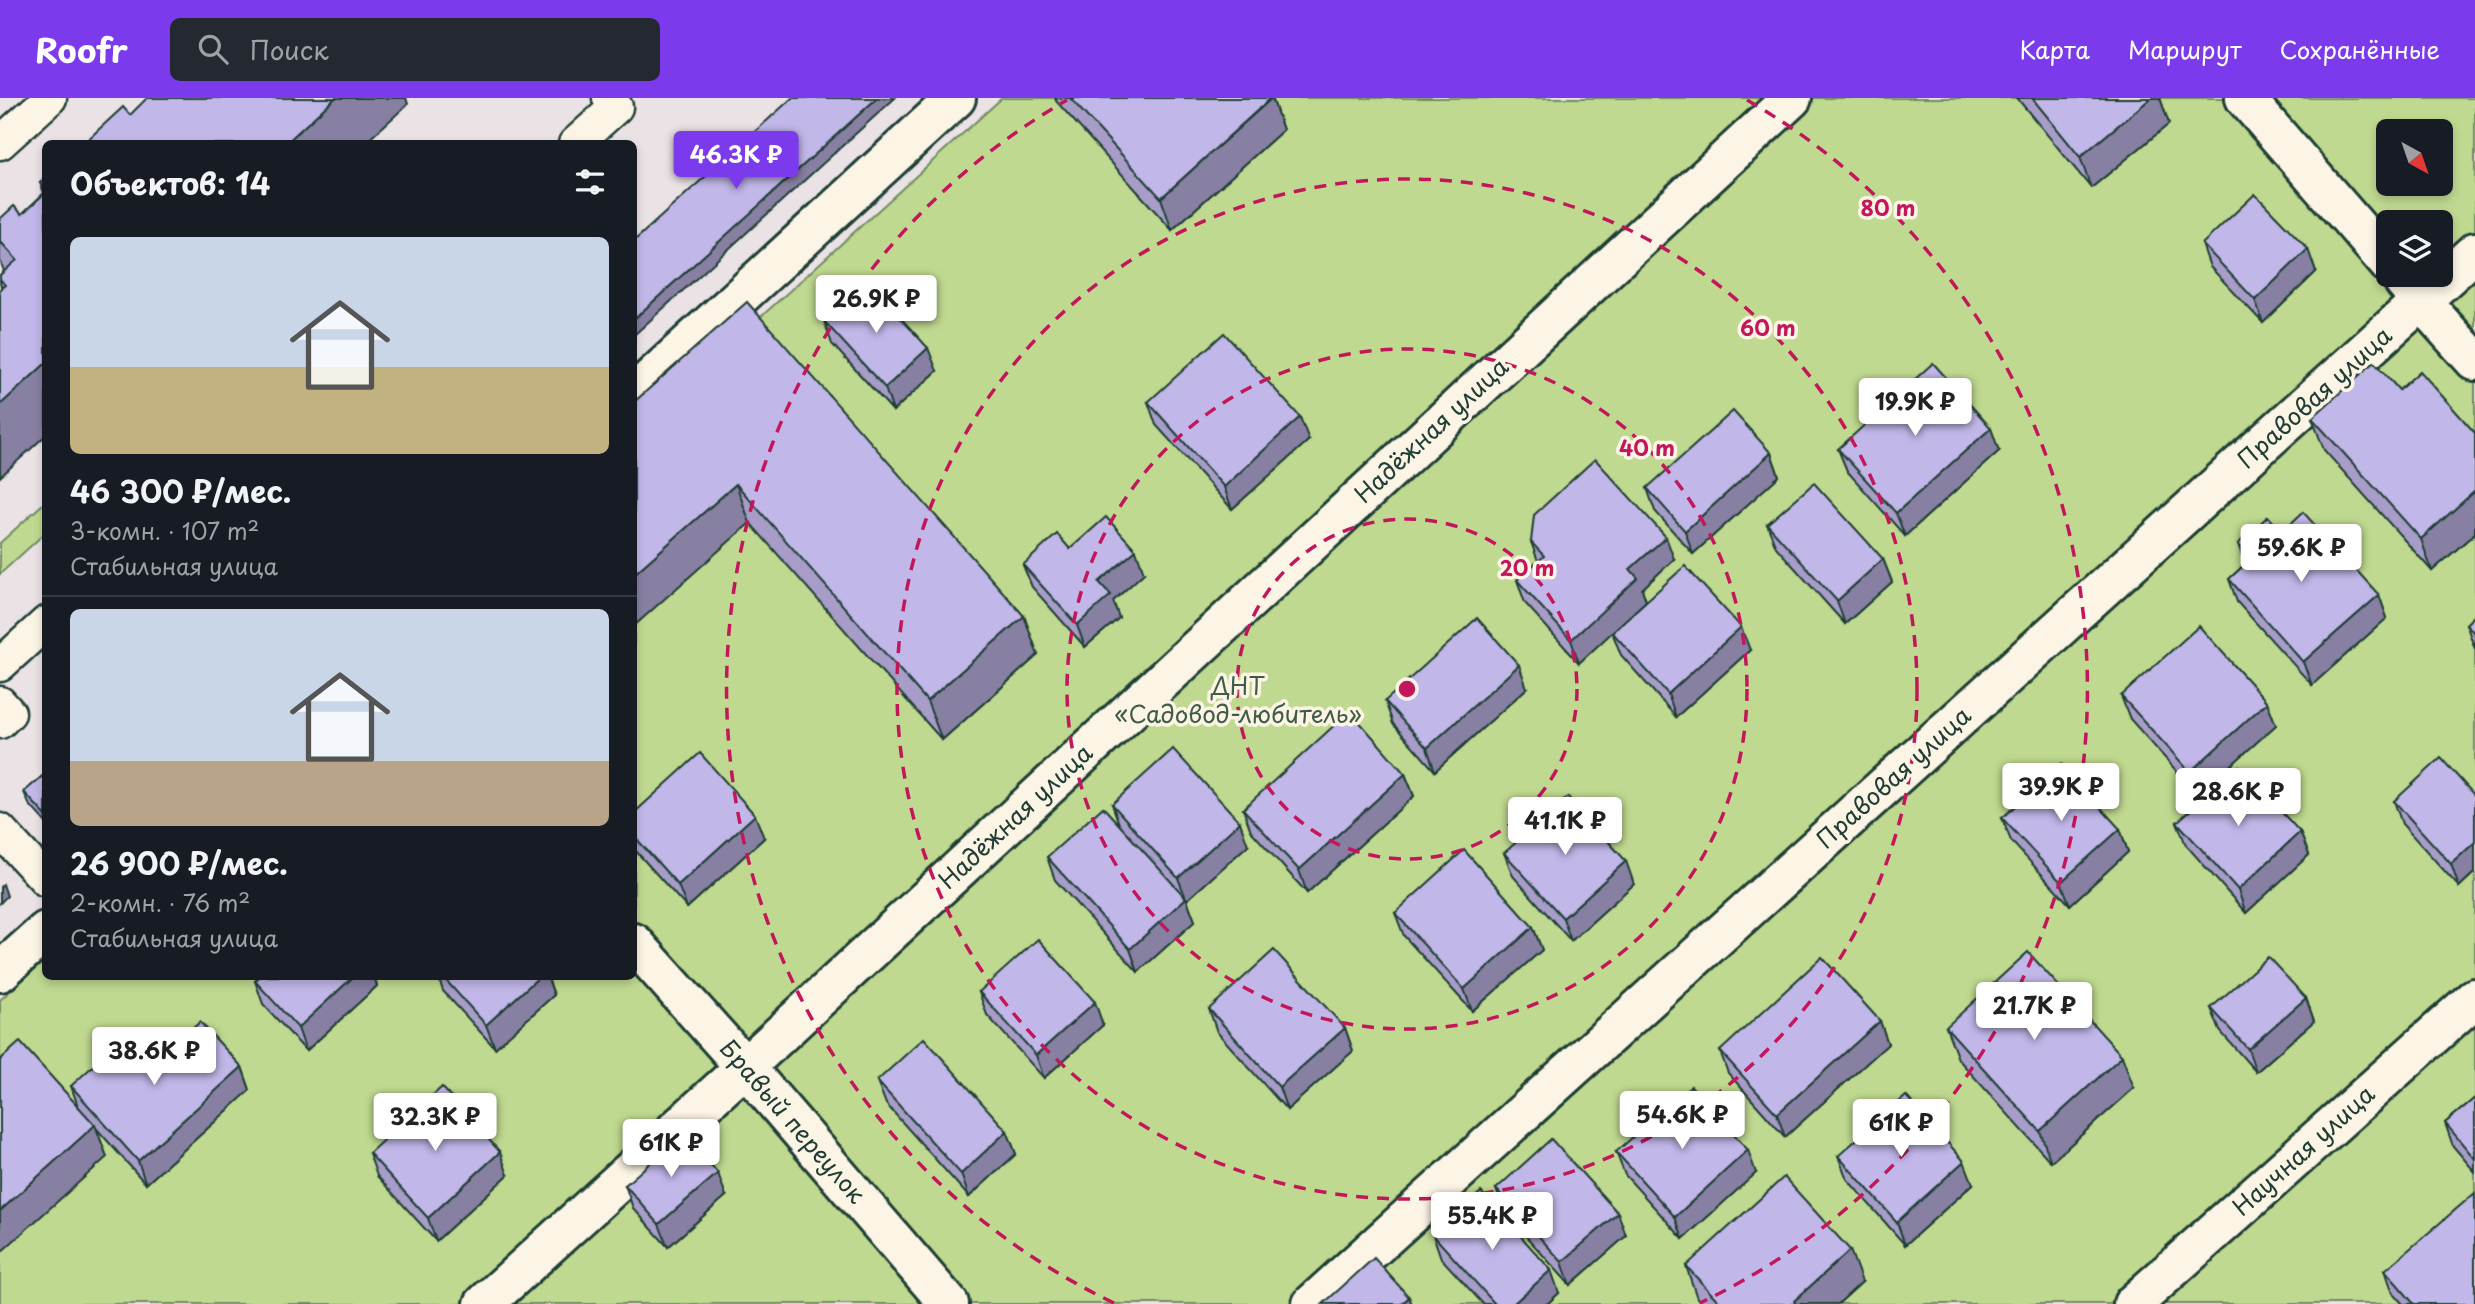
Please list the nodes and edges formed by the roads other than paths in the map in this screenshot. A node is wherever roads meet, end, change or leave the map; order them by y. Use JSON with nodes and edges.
{"nodes":[{"id":1,"x":50,"y":98,"type":"edge"},
{"id":2,"x":609,"y":98,"type":"edge"},
{"id":3,"x":956,"y":98,"type":"edge"},
{"id":4,"x":1793,"y":98,"type":"edge"},
{"id":5,"x":2245,"y":98,"type":"edge"},
{"id":6,"x":579,"y":140,"type":"edge"},
{"id":7,"x":0,"y":143,"type":"edge"},
{"id":8,"x":2376,"y":249,"type":"edge"},
{"id":9,"x":2475,"y":252,"type":"edge"},
{"id":10,"x":2410,"y":288,"type":"edge"},
{"id":11,"x":2475,"y":361,"type":"edge"},
{"id":12,"x":637,"y":391,"type":"edge"},
{"id":13,"x":42,"y":627,"type":"edge"},
{"id":14,"x":0,"y":665,"type":"edge"},
{"id":15,"x":0,"y":703,"type":"edge"},
{"id":16,"x":0,"y":722,"type":"edge"},
{"id":17,"x":0,"y":830,"type":"edge"},
{"id":18,"x":42,"y":876,"type":"edge"},
{"id":19,"x":42,"y":935,"type":"edge"},
{"id":20,"x":637,"y":946,"type":"edge"},
{"id":21,"x":0,"y":972,"type":"edge"},
{"id":22,"x":2475,"y":998,"type":"edge"},
{"id":23,"x":745,"y":1067,"type":"junction"},
{"id":24,"x":484,"y":1304,"type":"edge"},
{"id":25,"x":949,"y":1304,"type":"edge"},
{"id":26,"x":1312,"y":1304,"type":"edge"},
{"id":27,"x":2133,"y":1304,"type":"edge"}],
"edges":[{"from":1,"to":7,"type":"lane"},
{"from":2,"to":6,"type":"lane"},
{"from":3,"to":12,"type":"street"},
{"from":4,"to":23,"type":"street","name":"Надёжная улица"},
{"from":5,"to":8,"type":"street"},
{"from":9,"to":10,"type":"street","name":"Правовая улица"},
{"from":10,"to":11,"type":"street"},
{"from":10,"to":26,"type":"street","name":"Правовая улица"},
{"from":13,"to":14,"type":"lane"},
{"from":15,"to":16,"type":"lane"},
{"from":17,"to":18,"type":"lane"},
{"from":19,"to":21,"type":"street"},
{"from":20,"to":23,"type":"street","name":"Бравый переулок"},
{"from":22,"to":27,"type":"street","name":"Научная улица"},
{"from":23,"to":24,"type":"street","name":"Надёжная улица"},
{"from":23,"to":25,"type":"street","name":"Бравый переулок"}]}
